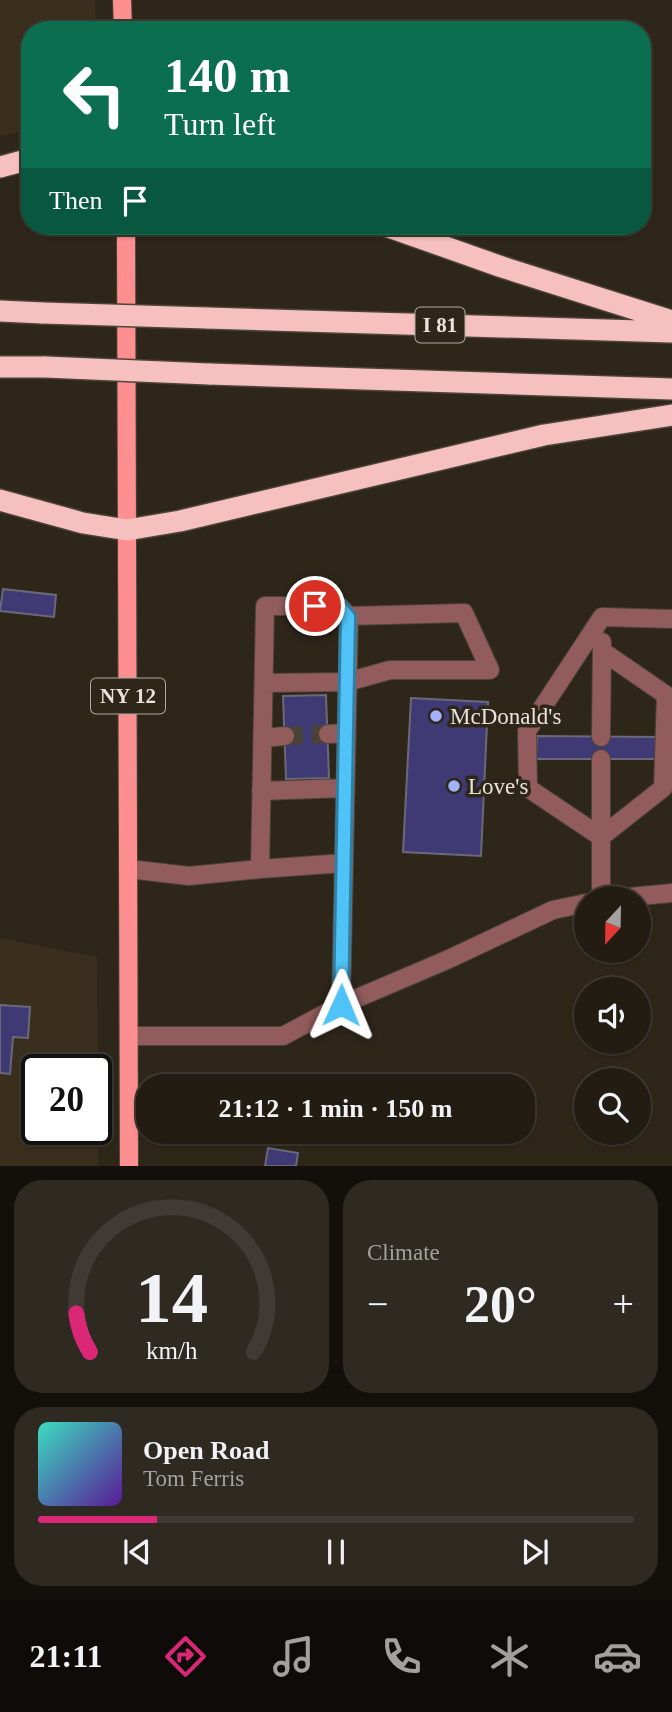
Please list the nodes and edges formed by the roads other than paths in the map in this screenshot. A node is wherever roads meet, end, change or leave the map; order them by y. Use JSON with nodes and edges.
{"nodes":[{"id":1,"x":122,"y":0,"type":"edge"},
{"id":2,"x":123,"y":21,"type":"edge"},
{"id":3,"x":21,"y":161,"type":"edge"},
{"id":4,"x":0,"y":167,"type":"edge"},
{"id":5,"x":126,"y":235,"type":"edge"},
{"id":6,"x":411,"y":235,"type":"edge"},
{"id":7,"x":0,"y":311,"type":"edge"},
{"id":8,"x":672,"y":321,"type":"edge"},
{"id":9,"x":672,"y":332,"type":"edge"},
{"id":10,"x":0,"y":367,"type":"edge"},
{"id":11,"x":672,"y":389,"type":"edge"},
{"id":12,"x":672,"y":415,"type":"edge"},
{"id":13,"x":0,"y":500,"type":"edge"},
{"id":14,"x":127,"y":530,"type":"junction"},
{"id":15,"x":348,"y":617,"type":"junction"},
{"id":16,"x":602,"y":617,"type":"junction"},
{"id":17,"x":672,"y":619,"type":"edge"},
{"id":18,"x":602,"y":651,"type":"junction"},
{"id":19,"x":347,"y":682,"type":"junction"},
{"id":20,"x":264,"y":683,"type":"junction"},
{"id":21,"x":346,"y":733,"type":"junction"},
{"id":22,"x":328,"y":734,"type":"tunnel mouth"},
{"id":23,"x":285,"y":736,"type":"tunnel mouth"},
{"id":24,"x":601,"y":737,"type":"dead end"},
{"id":25,"x":263,"y":738,"type":"junction"},
{"id":26,"x":601,"y":759,"type":"dead end"},
{"id":27,"x":345,"y":788,"type":"junction"},
{"id":28,"x":261,"y":791,"type":"junction"},
{"id":29,"x":601,"y":837,"type":"junction"},
{"id":30,"x":344,"y":863,"type":"junction"},
{"id":31,"x":129,"y":869,"type":"junction"},
{"id":32,"x":260,"y":869,"type":"junction"},
{"id":33,"x":601,"y":886,"type":"edge"},
{"id":34,"x":672,"y":893,"type":"edge"},
{"id":35,"x":651,"y":895,"type":"edge"},
{"id":36,"x":574,"y":906,"type":"edge"},
{"id":37,"x":341,"y":1005,"type":"junction"},
{"id":38,"x":129,"y":1037,"type":"junction"},
{"id":39,"x":129,"y":1166,"type":"edge"}],
"edges":[{"from":1,"to":2,"type":"main road"},
{"from":3,"to":4,"type":"highway"},
{"from":5,"to":14,"type":"main road","number":"NY 12"},
{"from":6,"to":8,"type":"highway"},
{"from":7,"to":9,"type":"highway","number":"I 81","bridge":true},
{"from":10,"to":11,"type":"highway","bridge":true},
{"from":12,"to":14,"type":"highway"},
{"from":13,"to":14,"type":"highway"},
{"from":14,"to":31,"type":"main road","number":"NY 12"},
{"from":15,"to":19,"type":"lane"},
{"from":15,"to":19,"type":"lane"},
{"from":15,"to":20,"type":"lane"},
{"from":16,"to":17,"type":"lane"},
{"from":16,"to":18,"type":"lane"},
{"from":16,"to":29,"type":"lane"},
{"from":18,"to":24,"type":"lane"},
{"from":18,"to":29,"type":"lane"},
{"from":19,"to":20,"type":"lane"},
{"from":19,"to":21,"type":"lane"},
{"from":20,"to":25,"type":"lane"},
{"from":21,"to":22,"type":"lane"},
{"from":21,"to":27,"type":"lane"},
{"from":23,"to":25,"type":"lane"},
{"from":25,"to":28,"type":"lane"},
{"from":26,"to":29,"type":"lane"},
{"from":27,"to":28,"type":"lane"},
{"from":27,"to":30,"type":"lane"},
{"from":28,"to":32,"type":"lane"},
{"from":29,"to":33,"type":"lane"},
{"from":30,"to":32,"type":"lane"},
{"from":30,"to":37,"type":"lane"},
{"from":31,"to":32,"type":"lane"},
{"from":31,"to":38,"type":"main road","number":"NY 12"},
{"from":34,"to":35,"type":"lane"},
{"from":36,"to":37,"type":"lane"},
{"from":37,"to":38,"type":"lane"},
{"from":38,"to":39,"type":"main road","number":"NY 12"}]}
